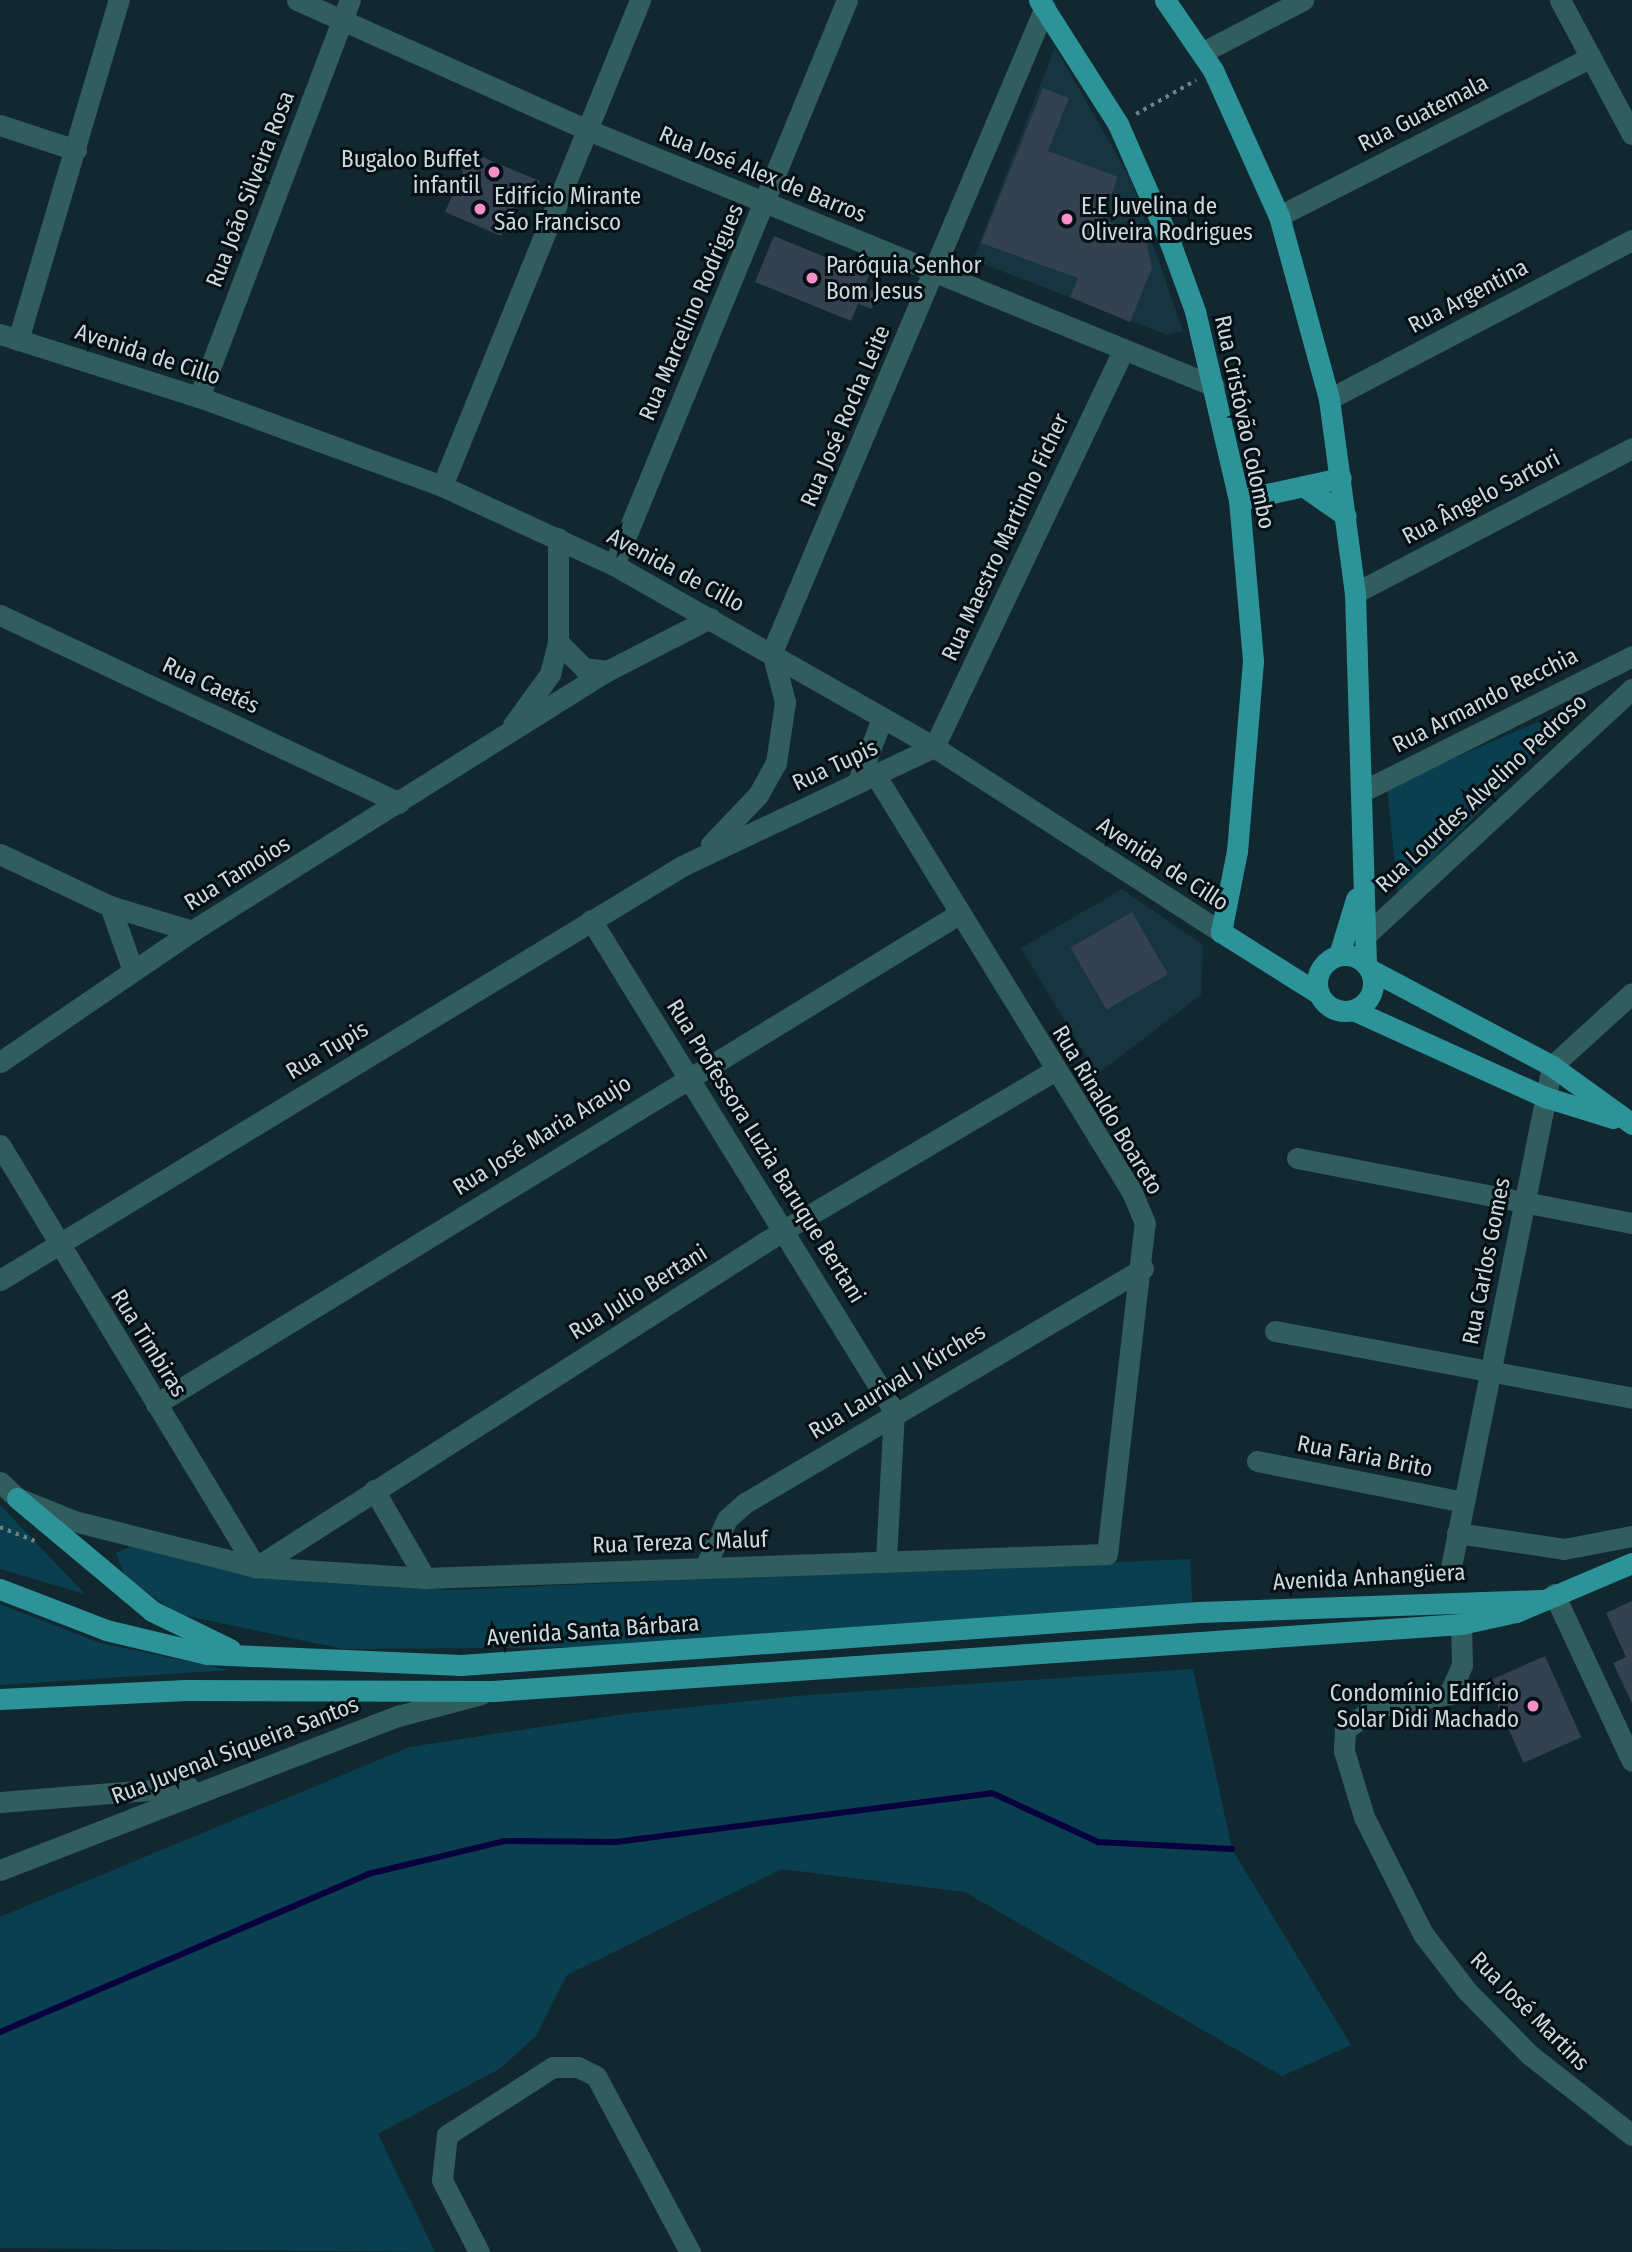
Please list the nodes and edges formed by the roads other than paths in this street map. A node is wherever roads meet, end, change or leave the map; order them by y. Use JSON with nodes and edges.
{"nodes":[{"id":1,"x":119,"y":0,"type":"edge"},
{"id":2,"x":297,"y":0,"type":"edge"},
{"id":3,"x":640,"y":0,"type":"edge"},
{"id":4,"x":847,"y":0,"type":"edge"},
{"id":5,"x":1165,"y":0,"type":"edge"},
{"id":6,"x":1303,"y":0,"type":"edge"},
{"id":7,"x":1560,"y":0,"type":"edge"},
{"id":8,"x":1042,"y":4,"type":"edge"},
{"id":9,"x":346,"y":9,"type":"edge"},
{"id":10,"x":1591,"y":57,"type":"junction"},
{"id":11,"x":1208,"y":61,"type":"junction"},
{"id":12,"x":0,"y":125,"type":"edge"},
{"id":13,"x":588,"y":130,"type":"junction"},
{"id":14,"x":1632,"y":134,"type":"edge"},
{"id":15,"x":76,"y":149,"type":"junction"},
{"id":16,"x":765,"y":204,"type":"junction"},
{"id":17,"x":1279,"y":216,"type":"junction"},
{"id":18,"x":1632,"y":240,"type":"edge"},
{"id":19,"x":937,"y":272,"type":"junction"},
{"id":20,"x":9,"y":337,"type":"edge"},
{"id":21,"x":1123,"y":350,"type":"junction"},
{"id":22,"x":1214,"y":386,"type":"junction"},
{"id":23,"x":199,"y":397,"type":"junction"},
{"id":24,"x":1329,"y":399,"type":"junction"},
{"id":25,"x":1632,"y":448,"type":"edge"},
{"id":26,"x":1341,"y":478,"type":"junction"},
{"id":27,"x":442,"y":486,"type":"junction"},
{"id":28,"x":1303,"y":486,"type":"junction"},
{"id":29,"x":1239,"y":500,"type":"junction"},
{"id":30,"x":1346,"y":516,"type":"junction"},
{"id":31,"x":558,"y":538,"type":"junction"},
{"id":32,"x":614,"y":565,"type":"junction"},
{"id":33,"x":1354,"y":593,"type":"junction"},
{"id":34,"x":0,"y":615,"type":"edge"},
{"id":35,"x":710,"y":618,"type":"junction"},
{"id":36,"x":558,"y":642,"type":"junction"},
{"id":37,"x":772,"y":652,"type":"junction"},
{"id":38,"x":1632,"y":656,"type":"edge"},
{"id":39,"x":607,"y":671,"type":"junction"},
{"id":40,"x":1632,"y":689,"type":"edge"},
{"id":41,"x":881,"y":721,"type":"junction"},
{"id":42,"x":506,"y":735,"type":"junction"},
{"id":43,"x":934,"y":747,"type":"junction"},
{"id":44,"x":867,"y":778,"type":"junction"},
{"id":45,"x":1361,"y":792,"type":"junction"},
{"id":46,"x":758,"y":795,"type":"junction"},
{"id":47,"x":400,"y":803,"type":"junction"},
{"id":48,"x":769,"y":825,"type":"junction"},
{"id":49,"x":0,"y":854,"type":"edge"},
{"id":50,"x":682,"y":866,"type":"junction"},
{"id":51,"x":1360,"y":887,"type":"junction"},
{"id":52,"x":110,"y":906,"type":"junction"},
{"id":53,"x":957,"y":915,"type":"junction"},
{"id":54,"x":591,"y":920,"type":"junction"},
{"id":55,"x":192,"y":931,"type":"junction"},
{"id":56,"x":1221,"y":932,"type":"junction"},
{"id":57,"x":1364,"y":936,"type":"junction"},
{"id":58,"x":1335,"y":957,"type":"junction"},
{"id":59,"x":1273,"y":965,"type":"junction"},
{"id":60,"x":1368,"y":967,"type":"junction"},
{"id":61,"x":133,"y":971,"type":"junction"},
{"id":62,"x":1319,"y":993,"type":"junction"},
{"id":63,"x":1632,"y":993,"type":"edge"},
{"id":64,"x":1353,"y":1010,"type":"junction"},
{"id":65,"x":0,"y":1062,"type":"edge"},
{"id":66,"x":1552,"y":1066,"type":"junction"},
{"id":67,"x":1054,"y":1071,"type":"junction"},
{"id":68,"x":689,"y":1075,"type":"junction"},
{"id":69,"x":1545,"y":1097,"type":"junction"},
{"id":70,"x":0,"y":1145,"type":"edge"},
{"id":71,"x":1297,"y":1158,"type":"dead end"},
{"id":72,"x":1524,"y":1202,"type":"junction"},
{"id":73,"x":1632,"y":1223,"type":"edge"},
{"id":74,"x":784,"y":1230,"type":"junction"},
{"id":75,"x":55,"y":1245,"type":"junction"},
{"id":76,"x":1143,"y":1269,"type":"junction"},
{"id":77,"x":0,"y":1280,"type":"edge"},
{"id":78,"x":1275,"y":1331,"type":"dead end"},
{"id":79,"x":1490,"y":1371,"type":"junction"},
{"id":80,"x":1632,"y":1398,"type":"edge"},
{"id":81,"x":156,"y":1404,"type":"junction"},
{"id":82,"x":894,"y":1411,"type":"junction"},
{"id":83,"x":1257,"y":1461,"type":"dead end"},
{"id":84,"x":0,"y":1482,"type":"edge"},
{"id":85,"x":374,"y":1490,"type":"junction"},
{"id":86,"x":17,"y":1498,"type":"junction"},
{"id":87,"x":1464,"y":1503,"type":"junction"},
{"id":88,"x":1457,"y":1533,"type":"junction"},
{"id":89,"x":1632,"y":1536,"type":"edge"},
{"id":90,"x":1107,"y":1554,"type":"joint"},
{"id":91,"x":886,"y":1560,"type":"junction"},
{"id":92,"x":1632,"y":1563,"type":"edge"},
{"id":93,"x":256,"y":1567,"type":"junction"},
{"id":94,"x":705,"y":1567,"type":"junction"},
{"id":95,"x":1450,"y":1572,"type":"dead end"},
{"id":96,"x":425,"y":1578,"type":"junction"},
{"id":97,"x":0,"y":1590,"type":"edge"},
{"id":98,"x":1547,"y":1597,"type":"junction"},
{"id":99,"x":1199,"y":1612,"type":"joint"},
{"id":100,"x":1461,"y":1624,"type":"junction"},
{"id":101,"x":254,"y":1660,"type":"junction"},
{"id":102,"x":493,"y":1691,"type":"junction"},
{"id":103,"x":0,"y":1701,"type":"edge"},
{"id":104,"x":1632,"y":1761,"type":"edge"},
{"id":105,"x":211,"y":1786,"type":"junction"},
{"id":106,"x":0,"y":1802,"type":"edge"},
{"id":107,"x":0,"y":1870,"type":"edge"},
{"id":108,"x":1632,"y":2135,"type":"edge"},
{"id":109,"x":479,"y":2252,"type":"edge"},
{"id":110,"x":690,"y":2252,"type":"edge"}],
"edges":[{"from":1,"to":15,"type":"street"},
{"from":2,"to":9,"type":"street","name":"Rua José Alex de Barros"},
{"from":3,"to":13,"type":"street"},
{"from":4,"to":16,"type":"street","name":"Rua Marcelino Rodrigues"},
{"from":5,"to":11,"type":"main road"},
{"from":6,"to":11,"type":"street"},
{"from":7,"to":10,"type":"street"},
{"from":8,"to":19,"type":"street","name":"Rua José Rocha Leite"},
{"from":8,"to":22,"type":"main road","name":"Rua Cristóvão Colombo"},
{"from":9,"to":13,"type":"street","name":"Rua José Alex de Barros"},
{"from":9,"to":23,"type":"street","name":"Rua João Silveira Rosa"},
{"from":10,"to":14,"type":"street"},
{"from":10,"to":17,"type":"street","name":"Rua Guatemala"},
{"from":11,"to":17,"type":"main road"},
{"from":12,"to":15,"type":"street"},
{"from":13,"to":16,"type":"street","name":"Rua José Alex de Barros"},
{"from":13,"to":27,"type":"street"},
{"from":15,"to":20,"type":"street"},
{"from":16,"to":19,"type":"street","name":"Rua José Alex de Barros"},
{"from":16,"to":32,"type":"street","name":"Rua Marcelino Rodrigues"},
{"from":17,"to":24,"type":"main road"},
{"from":18,"to":24,"type":"street","name":"Rua Argentina"},
{"from":19,"to":21,"type":"street","name":"Rua José Alex de Barros"},
{"from":19,"to":37,"type":"street","name":"Rua José Rocha Leite"},
{"from":20,"to":23,"type":"street","name":"Avenida de Cillo"},
{"from":21,"to":22,"type":"street","name":"Rua José Alex de Barros"},
{"from":21,"to":43,"type":"street","name":"Rua Maestro Martinho Ficher"},
{"from":22,"to":29,"type":"main road","name":"Rua Cristóvão Colombo"},
{"from":23,"to":27,"type":"street","name":"Avenida de Cillo"},
{"from":24,"to":26,"type":"main road"},
{"from":25,"to":33,"type":"street","name":"Rua Ângelo Sartori"},
{"from":26,"to":28,"type":"main road"},
{"from":26,"to":30,"type":"main road"},
{"from":27,"to":31,"type":"street","name":"Avenida de Cillo"},
{"from":28,"to":29,"type":"main road"},
{"from":28,"to":30,"type":"main road"},
{"from":29,"to":56,"type":"main road","name":"Rua Cristóvão Colombo"},
{"from":30,"to":33,"type":"main road"},
{"from":31,"to":32,"type":"street","name":"Avenida de Cillo"},
{"from":31,"to":36,"type":"street","name":"Rua Tamoios"},
{"from":32,"to":35,"type":"street","name":"Avenida de Cillo"},
{"from":33,"to":45,"type":"main road"},
{"from":34,"to":47,"type":"street","name":"Rua Caetés"},
{"from":35,"to":37,"type":"street","name":"Avenida de Cillo"},
{"from":35,"to":39,"type":"street","name":"Rua Tamoios"},
{"from":36,"to":39,"type":"street"},
{"from":36,"to":42,"type":"street","name":"Rua Tamoios"},
{"from":37,"to":41,"type":"street","name":"Avenida de Cillo"},
{"from":37,"to":46,"type":"street","name":"Rua Tupis"},
{"from":38,"to":45,"type":"street","name":"Rua Armando Recchia"},
{"from":39,"to":42,"type":"street","name":"Rua Tamoios"},
{"from":40,"to":57,"type":"street","name":"Rua Lourdes Alvelino Pedroso"},
{"from":41,"to":43,"type":"street","name":"Avenida de Cillo"},
{"from":41,"to":44,"type":"street"},
{"from":42,"to":47,"type":"street","name":"Rua Tamoios"},
{"from":43,"to":44,"type":"street","name":"Rua Tupis"},
{"from":43,"to":56,"type":"street","name":"Avenida de Cillo"},
{"from":44,"to":48,"type":"street","name":"Rua Tupis"},
{"from":44,"to":53,"type":"street","name":"Rua Rinaldo Boareto"},
{"from":45,"to":51,"type":"main road"},
{"from":46,"to":48,"type":"street"},
{"from":46,"to":50,"type":"street","name":"Rua Tupis"},
{"from":47,"to":55,"type":"street","name":"Rua Tamoios"},
{"from":48,"to":50,"type":"street","name":"Rua Tupis"},
{"from":49,"to":52,"type":"street"},
{"from":50,"to":54,"type":"street","name":"Rua Tupis"},
{"from":51,"to":57,"type":"main road"},
{"from":51,"to":58,"type":"main road"},
{"from":52,"to":55,"type":"street"},
{"from":52,"to":61,"type":"street"},
{"from":53,"to":67,"type":"street","name":"Rua Rinaldo Boareto"},
{"from":53,"to":68,"type":"street","name":"Rua José Maria Araujo"},
{"from":54,"to":68,"type":"street","name":"Rua Professora Luzia Baruque Bertani"},
{"from":54,"to":75,"type":"street","name":"Rua Tupis"},
{"from":55,"to":61,"type":"street","name":"Rua Tamoios"},
{"from":56,"to":59,"type":"main road","name":"Avenida de Cillo"},
{"from":57,"to":60,"type":"main road"},
{"from":58,"to":59,"type":"main road"},
{"from":58,"to":60,"type":"main road"},
{"from":58,"to":62,"type":"main road"},
{"from":59,"to":62,"type":"main road","name":"Avenida de Cillo"},
{"from":60,"to":64,"type":"main road"},
{"from":60,"to":66,"type":"main road"},
{"from":61,"to":65,"type":"street","name":"Rua Tamoios"},
{"from":62,"to":64,"type":"main road"},
{"from":63,"to":66,"type":"street"},
{"from":64,"to":69,"type":"main road"},
{"from":66,"to":69,"type":"street","name":"Rua Carlos Gomes"},
{"from":66,"to":69,"type":"main road"},
{"from":67,"to":74,"type":"street","name":"Rua Julio Bertani"},
{"from":67,"to":76,"type":"street","name":"Rua Rinaldo Boareto"},
{"from":68,"to":74,"type":"street","name":"Rua Professora Luzia Baruque Bertani"},
{"from":68,"to":81,"type":"street","name":"Rua José Maria Araujo"},
{"from":69,"to":72,"type":"street","name":"Rua Carlos Gomes"},
{"from":70,"to":75,"type":"street","name":"Rua Timbiras"},
{"from":71,"to":72,"type":"street"},
{"from":72,"to":73,"type":"street"},
{"from":72,"to":79,"type":"street","name":"Rua Carlos Gomes"},
{"from":74,"to":82,"type":"street","name":"Rua Professora Luzia Baruque Bertani"},
{"from":74,"to":85,"type":"street","name":"Rua Julio Bertani"},
{"from":75,"to":77,"type":"street","name":"Rua Tupis"},
{"from":75,"to":81,"type":"street","name":"Rua Timbiras"},
{"from":76,"to":82,"type":"street","name":"Rua Laurival J Kirches"},
{"from":76,"to":90,"type":"street","name":"Rua Rinaldo Boareto"},
{"from":78,"to":79,"type":"street"},
{"from":79,"to":80,"type":"street"},
{"from":79,"to":87,"type":"street","name":"Rua Carlos Gomes"},
{"from":81,"to":93,"type":"street","name":"Rua Timbiras"},
{"from":82,"to":91,"type":"street"},
{"from":82,"to":94,"type":"street","name":"Rua Laurival J Kirches"},
{"from":83,"to":87,"type":"street","name":"Rua Faria Brito"},
{"from":84,"to":86,"type":"street"},
{"from":85,"to":93,"type":"street","name":"Rua Julio Bertani"},
{"from":85,"to":96,"type":"street"},
{"from":86,"to":93,"type":"street","name":"Rua Tereza C Maluf"},
{"from":86,"to":101,"type":"main road"},
{"from":87,"to":88,"type":"street","name":"Rua Carlos Gomes"},
{"from":88,"to":89,"type":"street"},
{"from":88,"to":95,"type":"street","name":"Rua Carlos Gomes"},
{"from":90,"to":91,"type":"street","name":"Rua Tereza C Maluf"},
{"from":91,"to":94,"type":"street","name":"Rua Tereza C Maluf"},
{"from":92,"to":98,"type":"main road","name":"Avenida Anhangüera"},
{"from":93,"to":96,"type":"street","name":"Rua Tereza C Maluf"},
{"from":94,"to":96,"type":"street","name":"Rua Tereza C Maluf"},
{"from":97,"to":101,"type":"main road","name":"Avenida Santa Bárbara"},
{"from":98,"to":99,"type":"main road","name":"Avenida Anhangüera"},
{"from":98,"to":100,"type":"main road","name":"Avenida Anhangüera"},
{"from":98,"to":104,"type":"street"},
{"from":99,"to":101,"type":"main road","name":"Avenida Santa Bárbara"},
{"from":100,"to":102,"type":"main road","name":"Avenida Anhangüera"},
{"from":100,"to":108,"type":"street","name":"Rua José Martins"},
{"from":102,"to":103,"type":"main road"},
{"from":102,"to":105,"type":"street","name":"Rua Juvenal Siqueira Santos"},
{"from":105,"to":106,"type":"street"},
{"from":105,"to":107,"type":"street","name":"Rua Juvenal Siqueira Santos"},
{"from":109,"to":110,"type":"street"}]}
